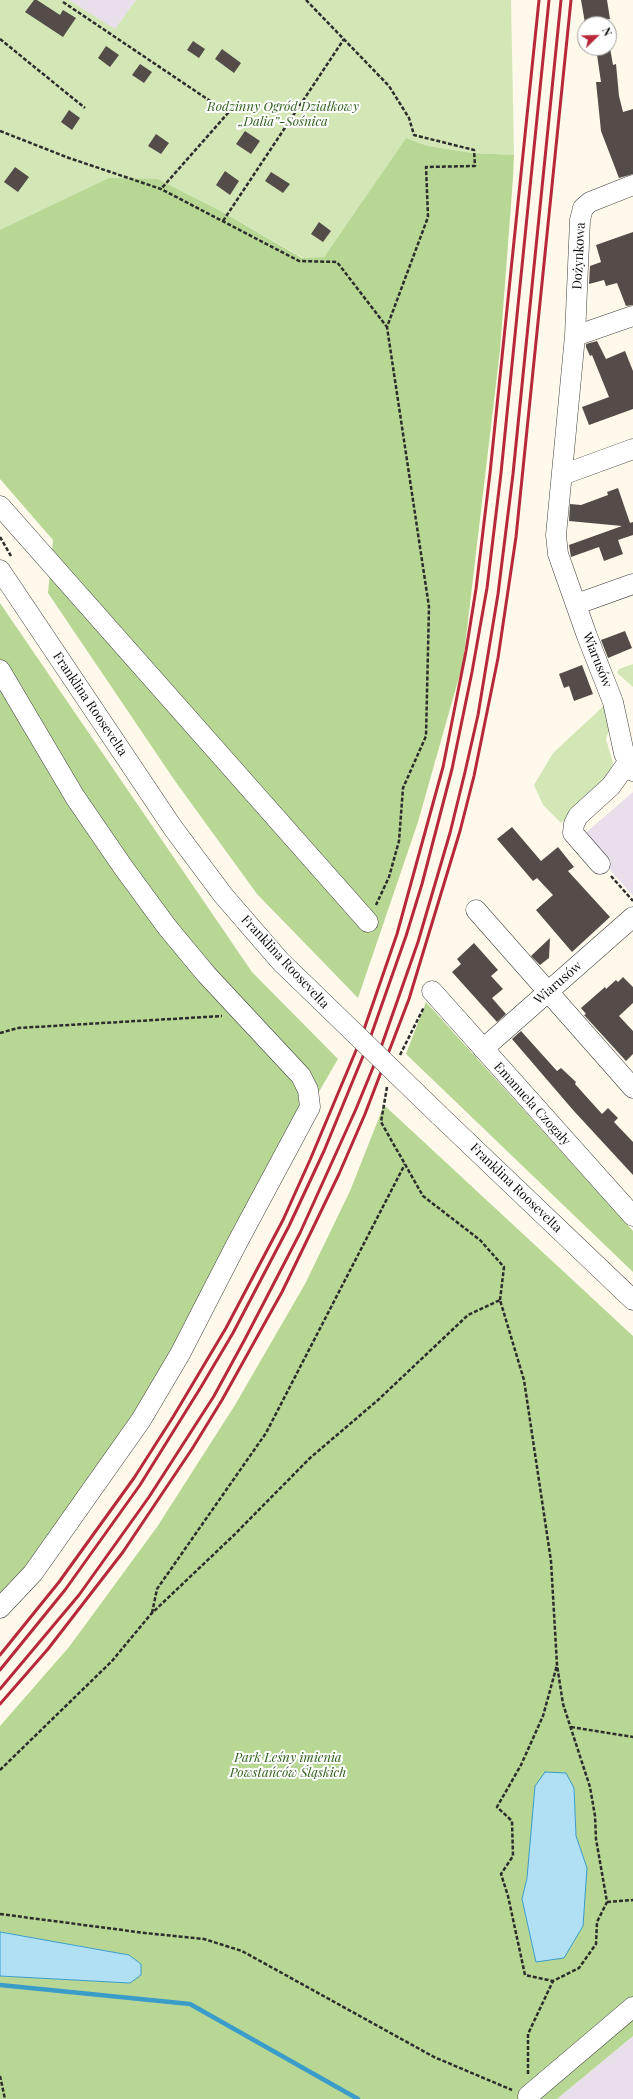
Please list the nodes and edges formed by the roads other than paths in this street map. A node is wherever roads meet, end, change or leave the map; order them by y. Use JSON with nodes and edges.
{"nodes":[{"id":1,"x":633,"y":185,"type":"edge"},
{"id":2,"x":633,"y":316,"type":"edge"},
{"id":3,"x":575,"y":336,"type":"junction"},
{"id":4,"x":633,"y":449,"type":"edge"},
{"id":5,"x":562,"y":475,"type":"junction"},
{"id":6,"x":0,"y":506,"type":"edge"},
{"id":7,"x":0,"y":570,"type":"edge"},
{"id":8,"x":633,"y":584,"type":"edge"},
{"id":9,"x":577,"y":604,"type":"junction"},
{"id":10,"x":0,"y":670,"type":"edge"},
{"id":11,"x":631,"y":764,"type":"edge"},
{"id":12,"x":600,"y":864,"type":"road end"},
{"id":13,"x":476,"y":910,"type":"dead end"},
{"id":14,"x":633,"y":917,"type":"edge"},
{"id":15,"x":368,"y":922,"type":"road end"},
{"id":16,"x":432,"y":991,"type":"dead end"},
{"id":17,"x":548,"y":992,"type":"junction"},
{"id":18,"x":483,"y":1049,"type":"junction"},
{"id":19,"x":633,"y":1088,"type":"edge"},
{"id":20,"x":633,"y":1216,"type":"edge"},
{"id":21,"x":633,"y":1300,"type":"edge"},
{"id":22,"x":0,"y":1608,"type":"edge"},
{"id":23,"x":633,"y":2007,"type":"edge"},
{"id":24,"x":528,"y":2096,"type":"road end"}],
"edges":[{"from":1,"to":3,"type":"street","name":"Dożynkowa"},
{"from":2,"to":3,"type":"street"},
{"from":3,"to":5,"type":"street","name":"Dożynkowa"},
{"from":4,"to":5,"type":"street"},
{"from":5,"to":9,"type":"street","name":"Dożynkowa"},
{"from":6,"to":15,"type":"street"},
{"from":7,"to":21,"type":"street","name":"Franklina Roosevelta","bridge":true},
{"from":8,"to":9,"type":"street"},
{"from":9,"to":11,"type":"street","name":"Wiarusów"},
{"from":10,"to":22,"type":"street"},
{"from":11,"to":12,"type":"street","name":"Wiarusów"},
{"from":13,"to":17,"type":"street"},
{"from":14,"to":17,"type":"street","name":"Wiarusów"},
{"from":16,"to":18,"type":"street","name":"Emanuela Czogały"},
{"from":17,"to":18,"type":"street","name":"Wiarusów"},
{"from":17,"to":19,"type":"street"},
{"from":18,"to":20,"type":"street","name":"Emanuela Czogały"},
{"from":23,"to":24,"type":"street"}]}
